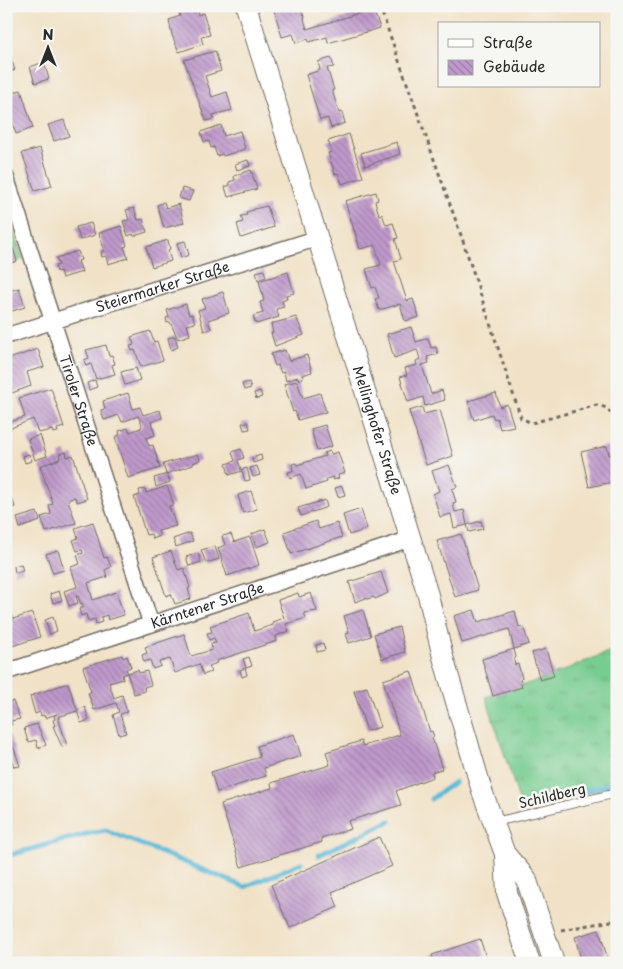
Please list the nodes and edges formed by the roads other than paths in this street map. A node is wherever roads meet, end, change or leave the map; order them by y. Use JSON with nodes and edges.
{"nodes":[{"id":1,"x":246,"y":6,"type":"edge"},
{"id":2,"x":6,"y":177,"type":"edge"},
{"id":3,"x":318,"y":238,"type":"junction"},
{"id":4,"x":54,"y":322,"type":"junction"},
{"id":5,"x":6,"y":336,"type":"edge"},
{"id":6,"x":410,"y":539,"type":"junction"},
{"id":7,"x":151,"y":624,"type":"junction"},
{"id":8,"x":6,"y":672,"type":"edge"},
{"id":9,"x":617,"y":793,"type":"edge"},
{"id":10,"x":493,"y":822,"type":"junction"},
{"id":11,"x":505,"y":854,"type":"junction"},
{"id":12,"x":530,"y":963,"type":"edge"},
{"id":13,"x":554,"y":963,"type":"edge"}],
"edges":[{"from":1,"to":3,"type":"main road","name":"Mellinghofer Straße"},
{"from":2,"to":4,"type":"street","name":"Tiroler Straße"},
{"from":3,"to":4,"type":"street","name":"Steiermarker Straße"},
{"from":3,"to":6,"type":"main road","name":"Mellinghofer Straße"},
{"from":4,"to":5,"type":"street","name":"Steiermarker Straße"},
{"from":4,"to":7,"type":"street","name":"Tiroler Straße"},
{"from":6,"to":7,"type":"street","name":"Kärntener Straße"},
{"from":6,"to":10,"type":"main road","name":"Mellinghofer Straße"},
{"from":7,"to":8,"type":"street","name":"Kärntener Straße"},
{"from":9,"to":10,"type":"lane","name":"Schildberg"},
{"from":10,"to":11,"type":"main road","name":"Mellinghofer Straße"},
{"from":11,"to":12,"type":"main road","name":"Mellinghofer Straße"},
{"from":11,"to":13,"type":"main road","name":"Mellinghofer Straße"}]}
